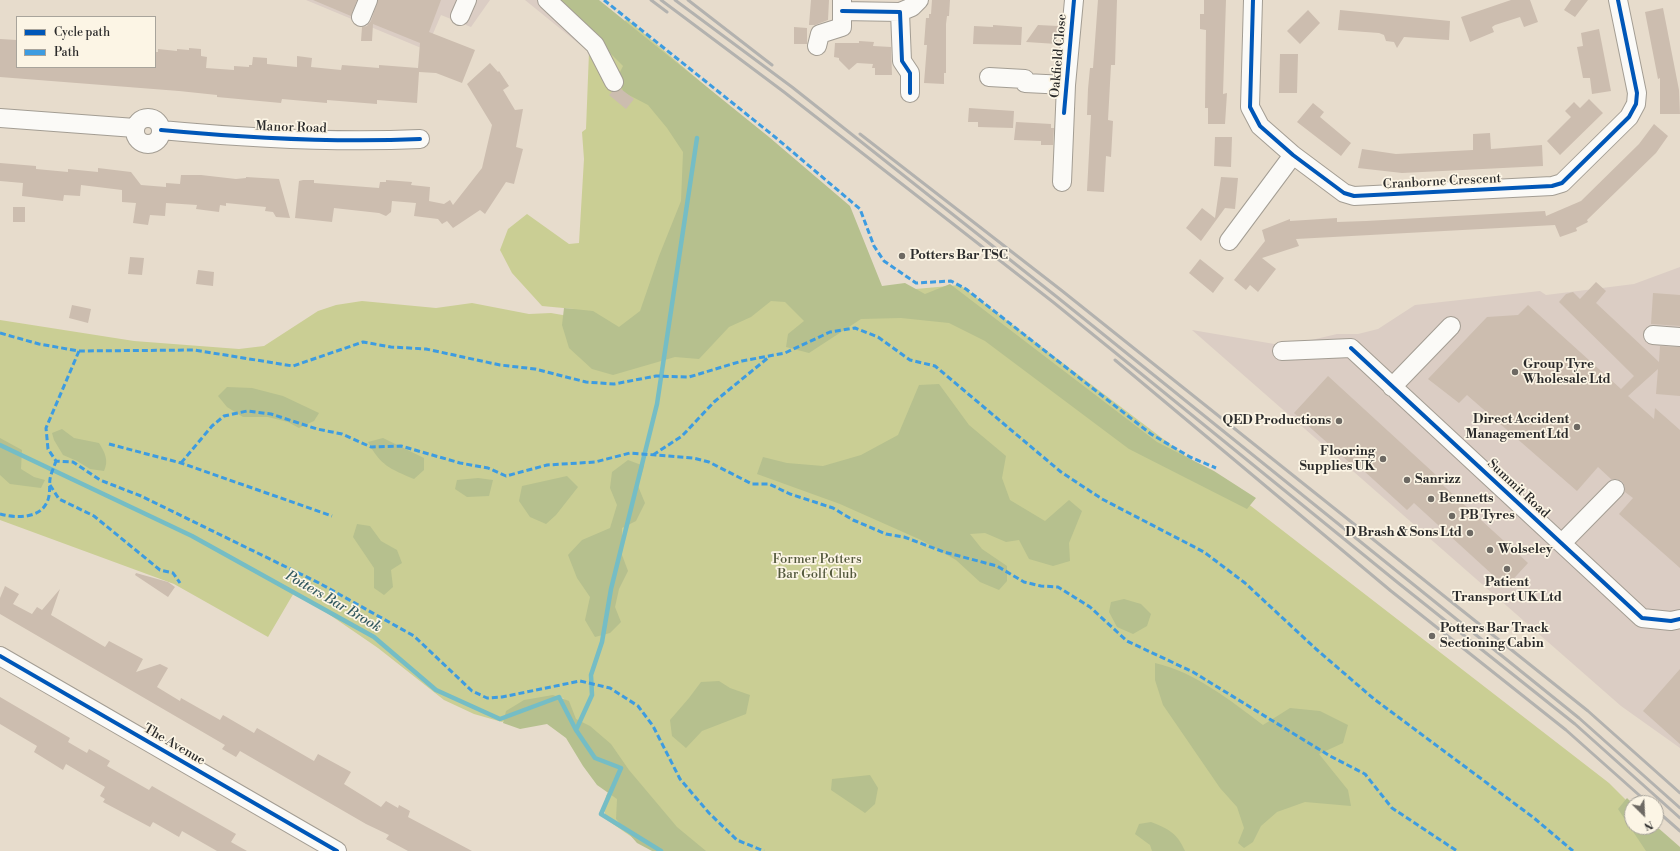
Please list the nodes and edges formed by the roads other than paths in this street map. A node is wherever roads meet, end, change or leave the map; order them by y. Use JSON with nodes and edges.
{"nodes":[{"id":1,"x":368,"y":0,"type":"edge"},
{"id":2,"x":547,"y":0,"type":"edge"},
{"id":3,"x":919,"y":0,"type":"edge"},
{"id":4,"x":1074,"y":0,"type":"edge"},
{"id":5,"x":1253,"y":0,"type":"edge"},
{"id":6,"x":1618,"y":0,"type":"edge"},
{"id":7,"x":842,"y":12,"type":"edge"},
{"id":8,"x":900,"y":12,"type":"junction"},
{"id":9,"x":361,"y":17,"type":"dead end"},
{"id":10,"x":817,"y":46,"type":"dead end"},
{"id":11,"x":989,"y":77,"type":"dead end"},
{"id":12,"x":614,"y":82,"type":"dead end"},
{"id":13,"x":1066,"y":85,"type":"junction"},
{"id":14,"x":910,"y":93,"type":"dead end"},
{"id":15,"x":0,"y":118,"type":"edge"},
{"id":16,"x":420,"y":139,"type":"dead end"},
{"id":17,"x":1293,"y":155,"type":"junction"},
{"id":18,"x":1062,"y":182,"type":"dead end"},
{"id":19,"x":1229,"y":241,"type":"dead end"},
{"id":20,"x":1451,"y":326,"type":"dead end"},
{"id":21,"x":1653,"y":335,"type":"dead end"},
{"id":22,"x":1680,"y":337,"type":"edge"},
{"id":23,"x":1282,"y":350,"type":"dead end"},
{"id":24,"x":1392,"y":386,"type":"junction"},
{"id":25,"x":1615,"y":489,"type":"dead end"},
{"id":26,"x":1562,"y":543,"type":"junction"},
{"id":27,"x":1680,"y":619,"type":"edge"},
{"id":28,"x":0,"y":656,"type":"edge"},
{"id":29,"x":338,"y":851,"type":"edge"}],
"edges":[{"from":1,"to":9,"type":"street"},
{"from":2,"to":12,"type":"street"},
{"from":3,"to":8,"type":"street"},
{"from":4,"to":13,"type":"street","name":"Oakfield Close"},
{"from":5,"to":17,"type":"street","name":"Cranborne Crescent"},
{"from":6,"to":17,"type":"street","name":"Cranborne Crescent"},
{"from":7,"to":8,"type":"street"},
{"from":7,"to":10,"type":"street"},
{"from":8,"to":14,"type":"street"},
{"from":11,"to":13,"type":"street"},
{"from":13,"to":18,"type":"street","name":"Oakfield Close"},
{"from":15,"to":16,"type":"street","name":"Manor Road"},
{"from":17,"to":19,"type":"street"},
{"from":20,"to":24,"type":"street"},
{"from":21,"to":22,"type":"street"},
{"from":23,"to":24,"type":"street","name":"Summit Road"},
{"from":24,"to":26,"type":"street","name":"Summit Road"},
{"from":25,"to":26,"type":"street"},
{"from":26,"to":27,"type":"street","name":"Summit Road"},
{"from":28,"to":29,"type":"street","name":"The Avenue"}]}
